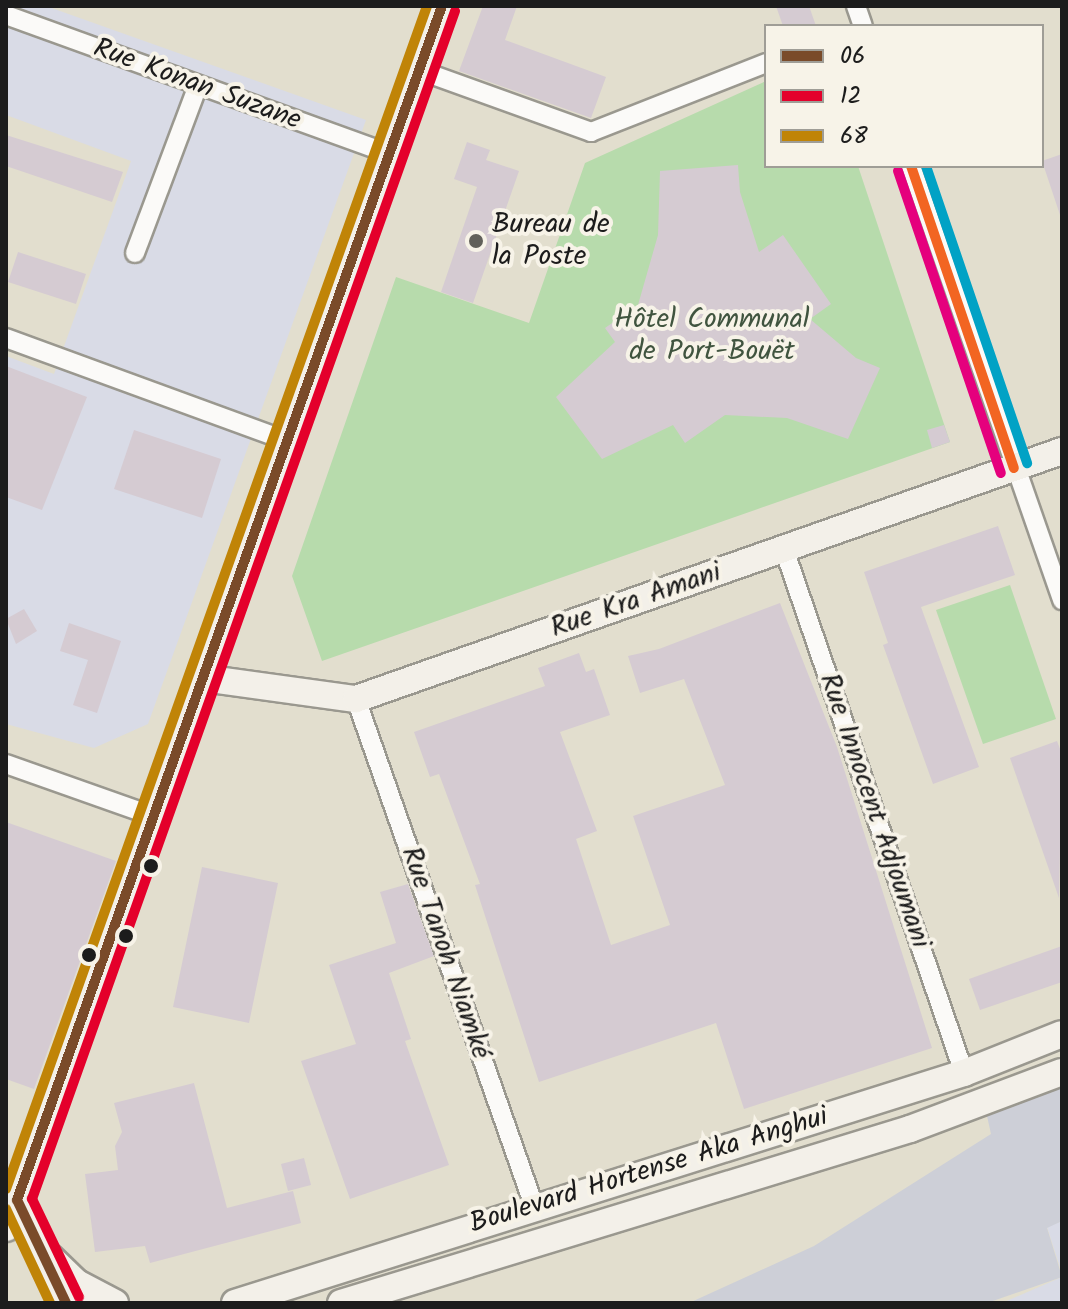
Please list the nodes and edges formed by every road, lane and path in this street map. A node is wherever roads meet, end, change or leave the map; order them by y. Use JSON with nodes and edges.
{"nodes":[{"id":1,"x":442,"y":6,"type":"edge"},
{"id":2,"x":6,"y":15,"type":"edge"},
{"id":3,"x":764,"y":64,"type":"edge"},
{"id":4,"x":419,"y":70,"type":"junction"},
{"id":5,"x":198,"y":85,"type":"junction"},
{"id":6,"x":389,"y":154,"type":"junction"},
{"id":7,"x":912,"y":168,"type":"edge"},
{"id":8,"x":135,"y":253,"type":"dead end"},
{"id":9,"x":6,"y":338,"type":"edge"},
{"id":10,"x":287,"y":441,"type":"junction"},
{"id":11,"x":1062,"y":451,"type":"edge"},
{"id":12,"x":1014,"y":468,"type":"junction"},
{"id":13,"x":784,"y":549,"type":"junction"},
{"id":14,"x":1062,"y":600,"type":"edge"},
{"id":15,"x":202,"y":678,"type":"junction"},
{"id":16,"x":356,"y":699,"type":"junction"},
{"id":17,"x":6,"y":764,"type":"edge"},
{"id":18,"x":153,"y":816,"type":"junction"},
{"id":19,"x":1062,"y":1034,"type":"edge"},
{"id":20,"x":1062,"y":1072,"type":"edge"},
{"id":21,"x":964,"y":1073,"type":"junction"},
{"id":22,"x":17,"y":1200,"type":"junction"},
{"id":23,"x":534,"y":1206,"type":"junction"},
{"id":24,"x":6,"y":1228,"type":"edge"},
{"id":25,"x":39,"y":1247,"type":"junction"},
{"id":26,"x":66,"y":1303,"type":"edge"},
{"id":27,"x":115,"y":1303,"type":"edge"},
{"id":28,"x":235,"y":1303,"type":"edge"},
{"id":29,"x":341,"y":1303,"type":"edge"}],
"edges":[{"from":1,"to":4,"type":"main road"},
{"from":2,"to":5,"type":"street","name":"Rue Konan Suzane"},
{"from":3,"to":4,"type":"street"},
{"from":4,"to":6,"type":"main road"},
{"from":5,"to":6,"type":"street","name":"Rue Konan Suzane"},
{"from":5,"to":8,"type":"street"},
{"from":6,"to":10,"type":"main road"},
{"from":7,"to":12,"type":"street"},
{"from":9,"to":10,"type":"street"},
{"from":10,"to":15,"type":"main road"},
{"from":11,"to":12,"type":"main road","name":"Rue Kra Amani"},
{"from":12,"to":13,"type":"main road","name":"Rue Kra Amani"},
{"from":12,"to":14,"type":"street"},
{"from":13,"to":16,"type":"main road","name":"Rue Kra Amani"},
{"from":13,"to":21,"type":"street","name":"Rue Innocent Adjoumani"},
{"from":15,"to":16,"type":"main road","name":"Rue Kra Amani"},
{"from":15,"to":18,"type":"main road"},
{"from":16,"to":23,"type":"street","name":"Rue Tanoh Niamké"},
{"from":17,"to":18,"type":"street"},
{"from":18,"to":22,"type":"main road"},
{"from":19,"to":21,"type":"main road","name":"Boulevard Hortense Aka Anghui"},
{"from":20,"to":29,"type":"main road","name":"Boulevard Hortense Aka Anghui"},
{"from":21,"to":23,"type":"main road","name":"Boulevard Hortense Aka Anghui"},
{"from":22,"to":24,"type":"main road"},
{"from":22,"to":25,"type":"main road"},
{"from":23,"to":28,"type":"main road","name":"Boulevard Hortense Aka Anghui"},
{"from":25,"to":26,"type":"main road"},
{"from":25,"to":27,"type":"main road"}]}
